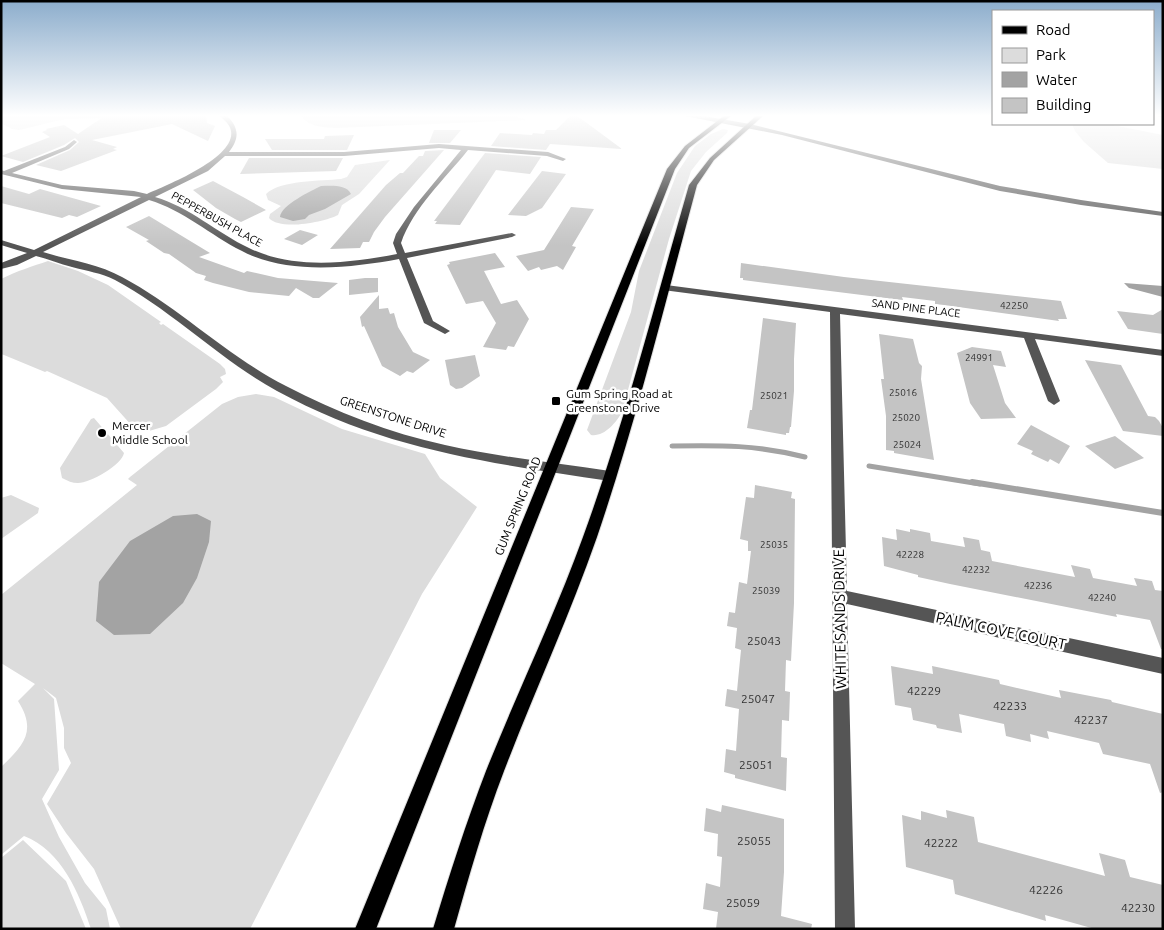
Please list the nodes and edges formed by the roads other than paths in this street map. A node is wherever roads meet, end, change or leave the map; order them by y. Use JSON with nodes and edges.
{"nodes":[{"id":1,"x":39,"y":158,"type":"edge"},
{"id":2,"x":218,"y":158,"type":"edge"},
{"id":3,"x":458,"y":158,"type":"edge"},
{"id":4,"x":679,"y":158,"type":"edge"},
{"id":5,"x":713,"y":158,"type":"edge"},
{"id":6,"x":883,"y":158,"type":"edge"},
{"id":7,"x":3,"y":172,"type":"edge"},
{"id":8,"x":148,"y":198,"type":"junction"},
{"id":9,"x":1163,"y":214,"type":"edge"},
{"id":10,"x":512,"y":234,"type":"dead end"},
{"id":11,"x":1,"y":235,"type":"edge"},
{"id":12,"x":1,"y":242,"type":"edge"},
{"id":13,"x":46,"y":247,"type":"junction"},
{"id":14,"x":35,"y":252,"type":"junction"},
{"id":15,"x":403,"y":256,"type":"junction"},
{"id":16,"x":14,"y":263,"type":"junction"},
{"id":17,"x":87,"y":265,"type":"junction"},
{"id":18,"x":1,"y":266,"type":"edge"},
{"id":19,"x":1,"y":272,"type":"edge"},
{"id":20,"x":666,"y":288,"type":"junction"},
{"id":21,"x":835,"y":310,"type":"junction"},
{"id":22,"x":445,"y":331,"type":"dead end"},
{"id":23,"x":1028,"y":335,"type":"junction"},
{"id":24,"x":1163,"y":353,"type":"edge"},
{"id":25,"x":1054,"y":401,"type":"dead end"},
{"id":26,"x":550,"y":466,"type":"junction"},
{"id":27,"x":610,"y":476,"type":"junction"},
{"id":28,"x":840,"y":596,"type":"junction"},
{"id":29,"x":1163,"y":666,"type":"edge"},
{"id":30,"x":846,"y":928,"type":"edge"},
{"id":31,"x":365,"y":929,"type":"edge"},
{"id":32,"x":443,"y":929,"type":"edge"}],
"edges":[{"from":1,"to":7,"type":"street"},
{"from":2,"to":8,"type":"street"},
{"from":3,"to":15,"type":"street"},
{"from":4,"to":26,"type":"main road","name":"GUM SPRING ROAD"},
{"from":5,"to":20,"type":"main road"},
{"from":6,"to":9,"type":"street"},
{"from":7,"to":8,"type":"street","name":"PEPPERBUSH PLACE"},
{"from":8,"to":13,"type":"street"},
{"from":8,"to":15,"type":"street","name":"PEPPERBUSH PLACE"},
{"from":10,"to":15,"type":"street","name":"PEPPERBUSH PLACE"},
{"from":11,"to":13,"type":"street","name":"GREENSTONE DRIVE"},
{"from":12,"to":14,"type":"street","name":"GREENSTONE DRIVE"},
{"from":13,"to":14,"type":"street"},
{"from":13,"to":17,"type":"street","name":"GREENSTONE DRIVE"},
{"from":14,"to":16,"type":"street"},
{"from":14,"to":17,"type":"street","name":"GREENSTONE DRIVE"},
{"from":15,"to":22,"type":"street"},
{"from":16,"to":18,"type":"street"},
{"from":16,"to":19,"type":"street"},
{"from":17,"to":26,"type":"street","name":"GREENSTONE DRIVE"},
{"from":20,"to":21,"type":"street","name":"SAND PINE PLACE"},
{"from":20,"to":27,"type":"main road"},
{"from":21,"to":23,"type":"street","name":"SAND PINE PLACE"},
{"from":21,"to":28,"type":"street","name":"WHITE SANDS DRIVE"},
{"from":23,"to":24,"type":"street","name":"SAND PINE PLACE"},
{"from":23,"to":25,"type":"street"},
{"from":26,"to":27,"type":"street","name":"GREENSTONE DRIVE"},
{"from":26,"to":31,"type":"main road","name":"GUM SPRING ROAD"},
{"from":27,"to":32,"type":"main road"},
{"from":28,"to":29,"type":"street","name":"PALM COVE COURT"},
{"from":28,"to":30,"type":"street","name":"WHITE SANDS DRIVE"}]}
